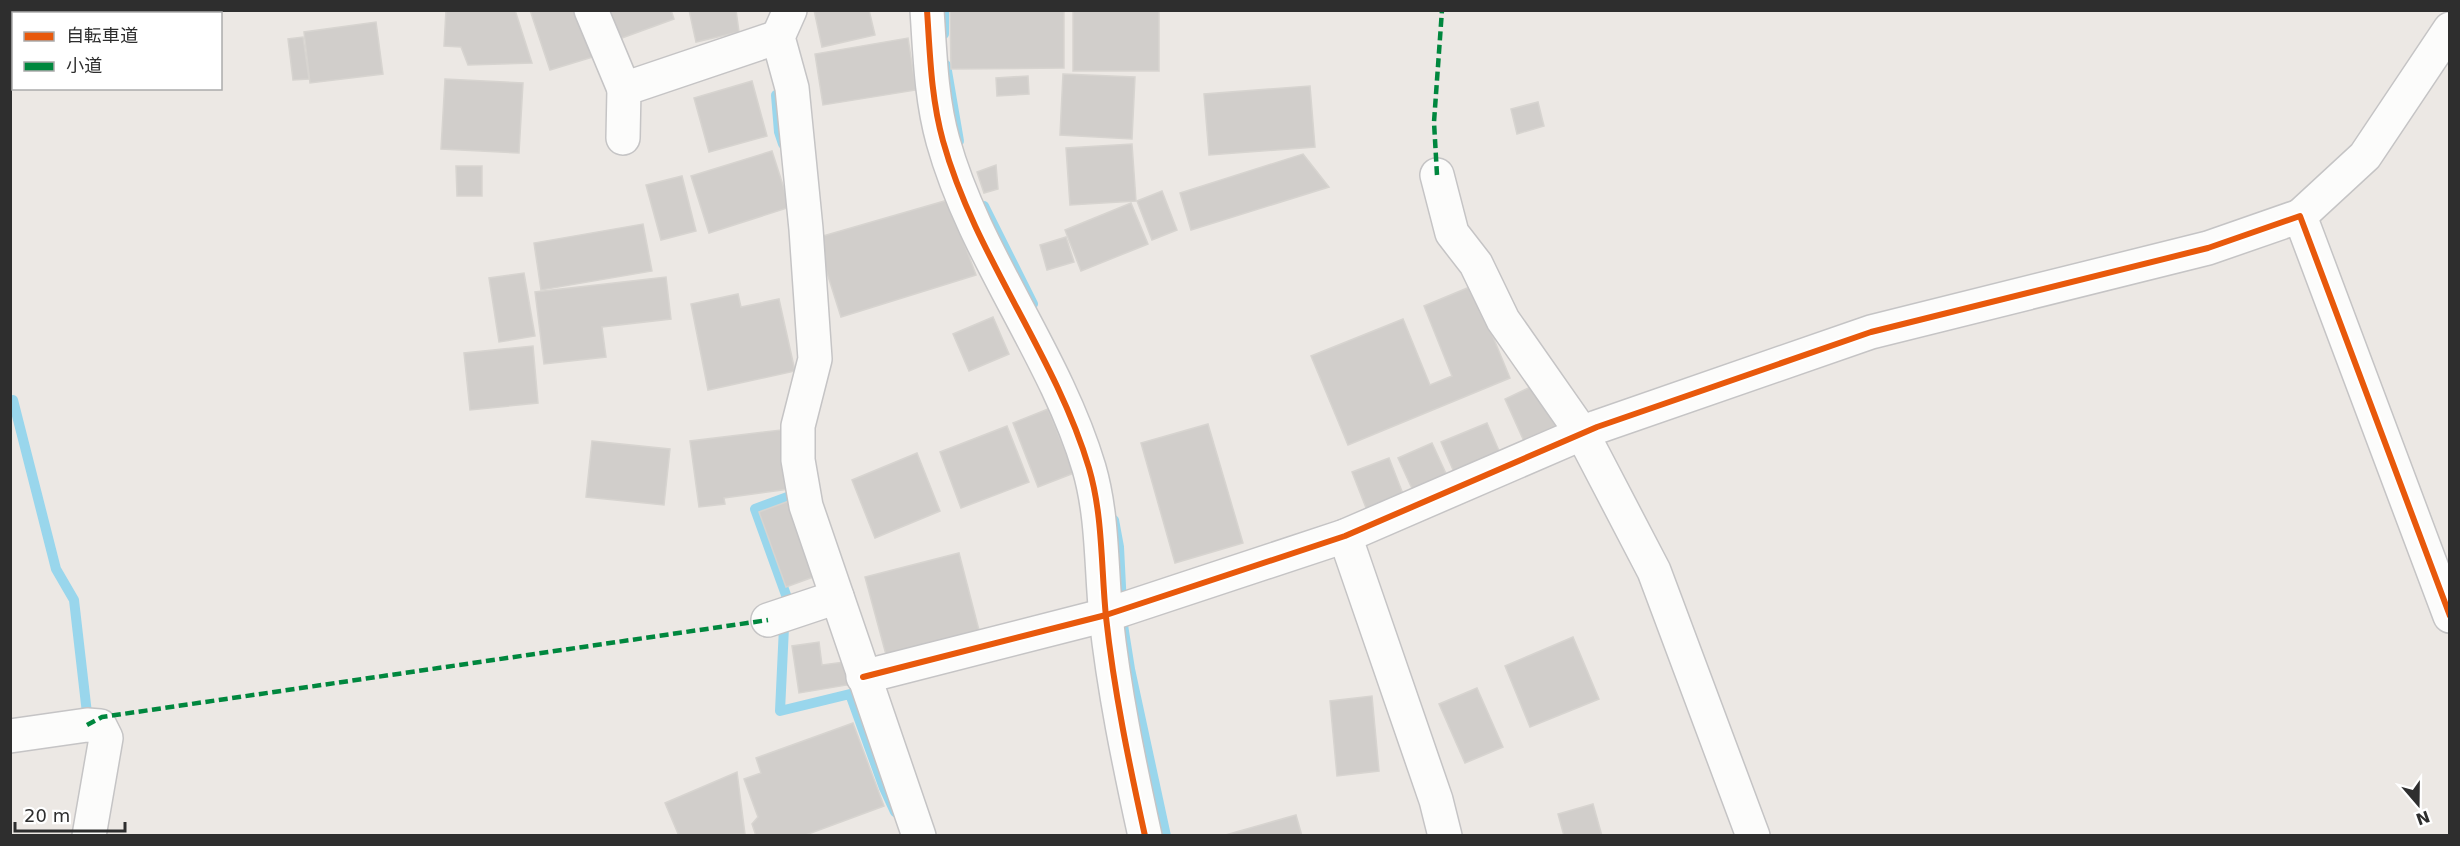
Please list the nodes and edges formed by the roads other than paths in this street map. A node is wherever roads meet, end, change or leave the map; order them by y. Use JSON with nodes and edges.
{"nodes":[{"id":1,"x":591,"y":10,"type":"edge"},
{"id":2,"x":927,"y":10,"type":"edge"},
{"id":3,"x":784,"y":24,"type":"edge"},
{"id":4,"x":2450,"y":29,"type":"edge"},
{"id":5,"x":624,"y":90,"type":"junction"},
{"id":6,"x":623,"y":138,"type":"dead end"},
{"id":7,"x":1437,"y":175,"type":"dead end"},
{"id":8,"x":2300,"y":216,"type":"junction"},
{"id":9,"x":1582,"y":433,"type":"junction"},
{"id":10,"x":1345,"y":536,"type":"junction"},
{"id":11,"x":837,"y":597,"type":"junction"},
{"id":12,"x":1106,"y":615,"type":"junction"},
{"id":13,"x":2450,"y":616,"type":"edge"},
{"id":14,"x":768,"y":620,"type":"dead end"},
{"id":15,"x":863,"y":677,"type":"junction"},
{"id":16,"x":10,"y":736,"type":"edge"},
{"id":17,"x":89,"y":836,"type":"edge"},
{"id":18,"x":919,"y":836,"type":"edge"},
{"id":19,"x":1145,"y":836,"type":"edge"},
{"id":20,"x":1445,"y":836,"type":"edge"},
{"id":21,"x":1753,"y":836,"type":"edge"}],
"edges":[{"from":1,"to":5,"type":"street"},
{"from":2,"to":12,"type":"street"},
{"from":3,"to":5,"type":"street"},
{"from":3,"to":11,"type":"street"},
{"from":4,"to":8,"type":"street"},
{"from":5,"to":6,"type":"street"},
{"from":7,"to":9,"type":"street"},
{"from":8,"to":9,"type":"street"},
{"from":8,"to":13,"type":"street"},
{"from":9,"to":10,"type":"street"},
{"from":9,"to":21,"type":"street"},
{"from":10,"to":12,"type":"street"},
{"from":10,"to":20,"type":"street"},
{"from":11,"to":14,"type":"street"},
{"from":11,"to":15,"type":"street"},
{"from":12,"to":15,"type":"street"},
{"from":12,"to":19,"type":"street"},
{"from":15,"to":18,"type":"street"},
{"from":16,"to":17,"type":"street"}]}
